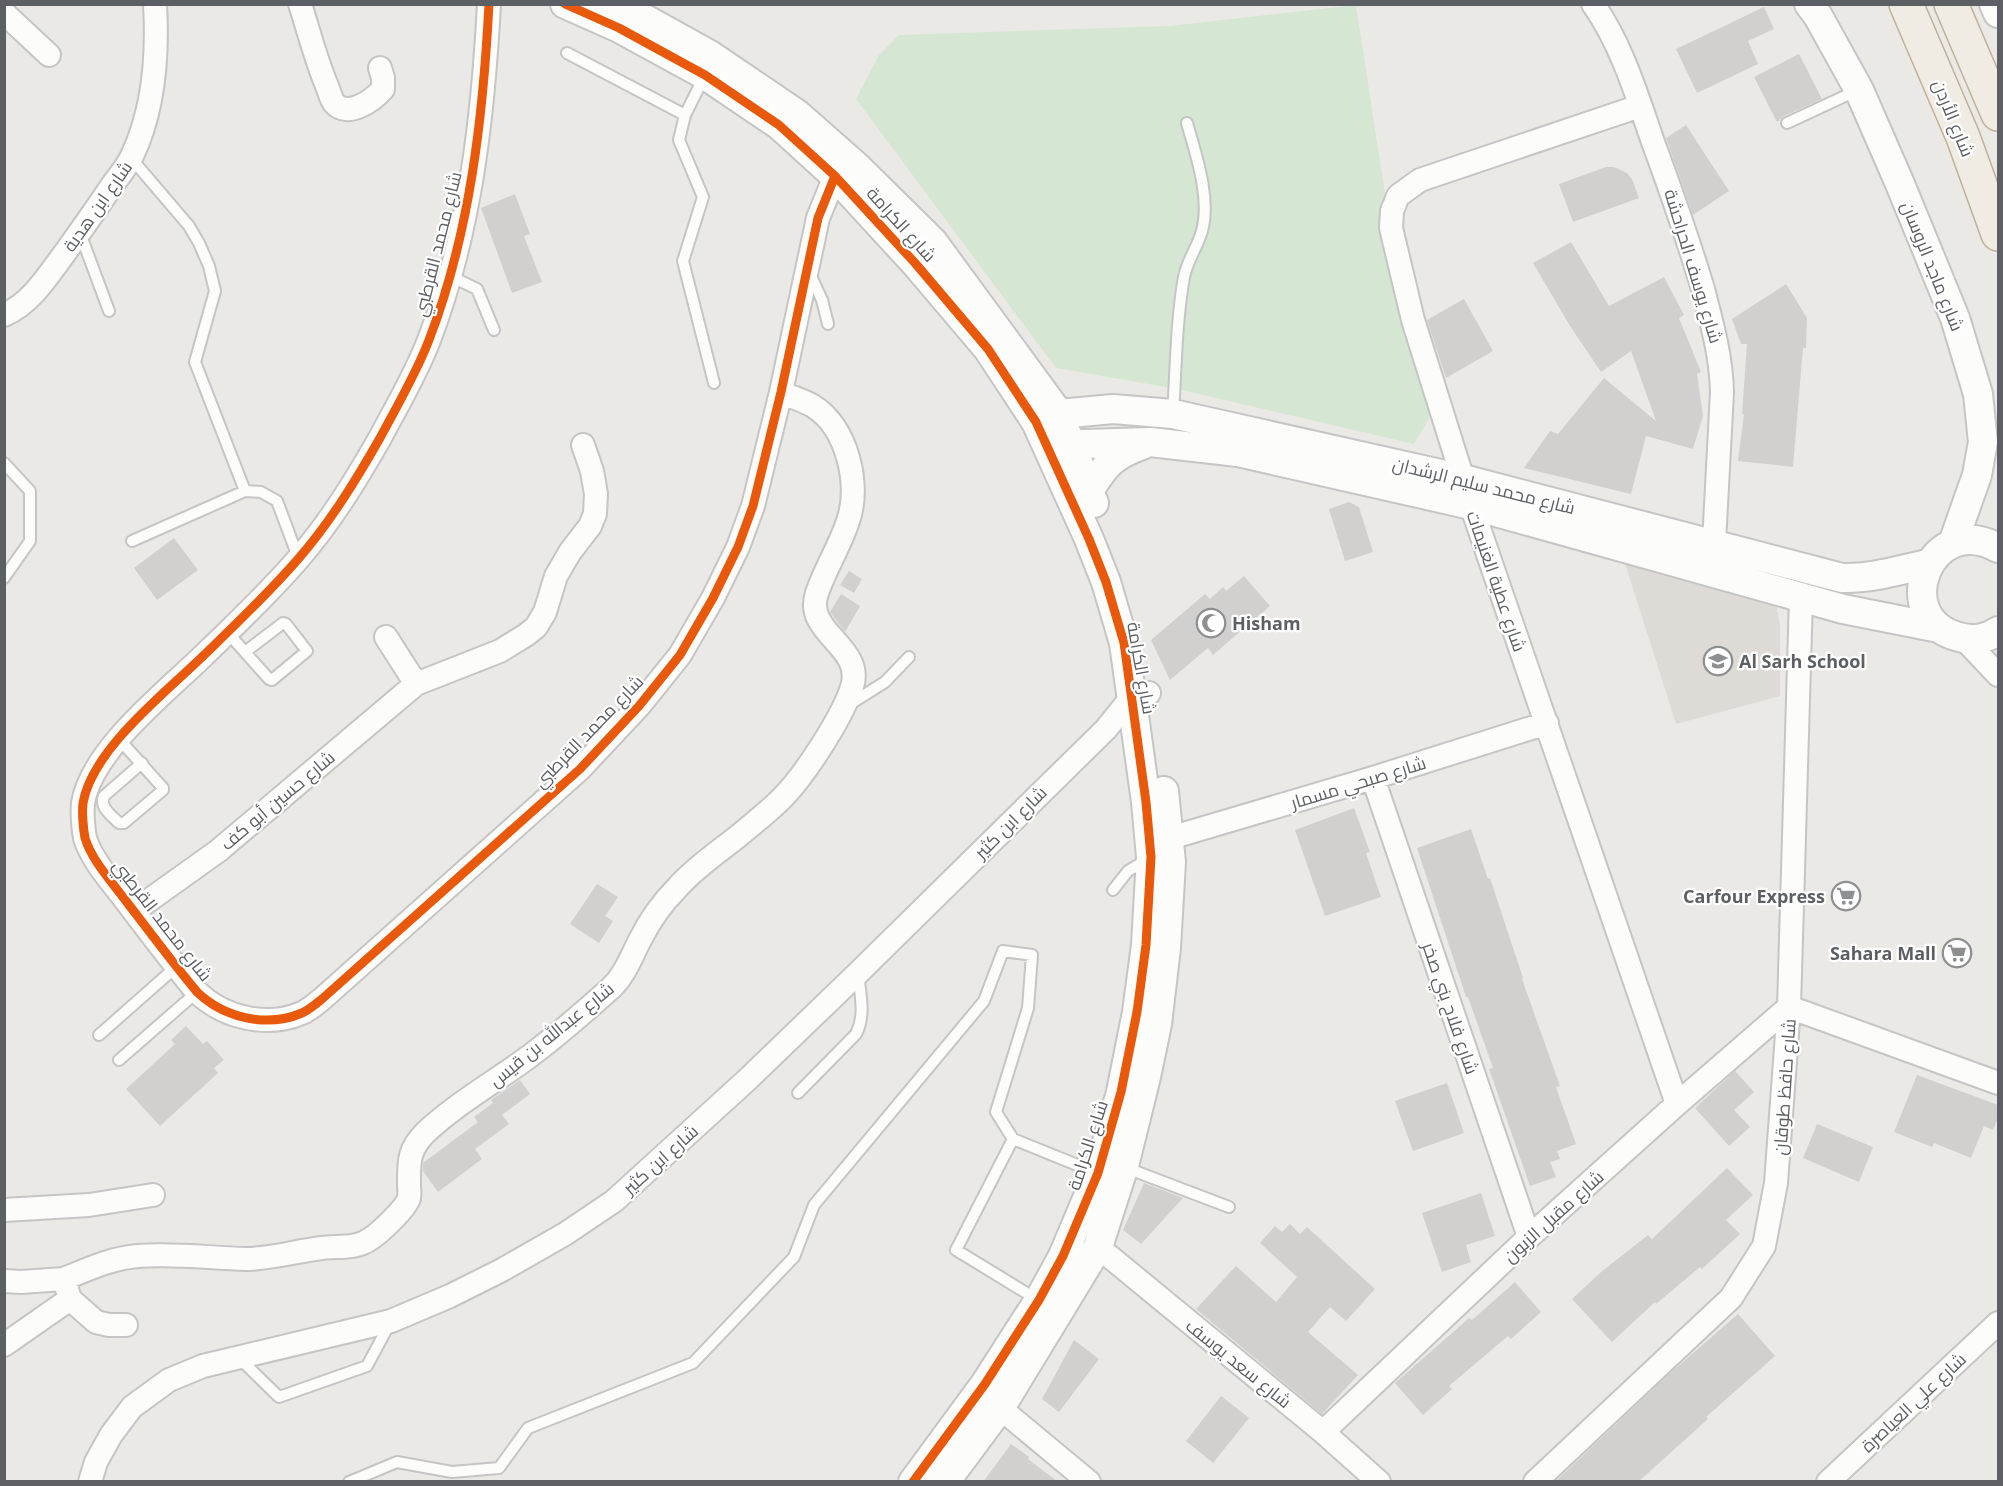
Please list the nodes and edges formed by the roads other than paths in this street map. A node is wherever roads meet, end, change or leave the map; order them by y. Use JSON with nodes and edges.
{"nodes":[{"id":1,"x":155,"y":4,"type":"edge"},
{"id":2,"x":300,"y":4,"type":"edge"},
{"id":3,"x":489,"y":4,"type":"edge"},
{"id":4,"x":565,"y":4,"type":"edge"},
{"id":5,"x":614,"y":4,"type":"edge"},
{"id":6,"x":1593,"y":4,"type":"edge"},
{"id":7,"x":1809,"y":4,"type":"edge"},
{"id":8,"x":1833,"y":4,"type":"edge"},
{"id":9,"x":1906,"y":4,"type":"edge"},
{"id":10,"x":1951,"y":4,"type":"edge"},
{"id":11,"x":1994,"y":4,"type":"edge"},
{"id":12,"x":4,"y":13,"type":"edge"},
{"id":13,"x":1998,"y":13,"type":"edge"},
{"id":14,"x":567,"y":52,"type":"dead end"},
{"id":15,"x":49,"y":55,"type":"dead end"},
{"id":16,"x":380,"y":68,"type":"dead end"},
{"id":17,"x":705,"y":75,"type":"junction"},
{"id":18,"x":1858,"y":90,"type":"junction"},
{"id":19,"x":1640,"y":106,"type":"junction"},
{"id":20,"x":1998,"y":114,"type":"edge"},
{"id":21,"x":685,"y":115,"type":"junction"},
{"id":22,"x":1187,"y":123,"type":"dead end"},
{"id":23,"x":1787,"y":123,"type":"dead end"},
{"id":24,"x":131,"y":158,"type":"junction"},
{"id":25,"x":835,"y":176,"type":"junction"},
{"id":26,"x":80,"y":233,"type":"junction"},
{"id":27,"x":1998,"y":234,"type":"edge"},
{"id":28,"x":807,"y":266,"type":"junction"},
{"id":29,"x":450,"y":276,"type":"junction"},
{"id":30,"x":109,"y":311,"type":"dead end"},
{"id":31,"x":4,"y":315,"type":"edge"},
{"id":32,"x":828,"y":324,"type":"dead end"},
{"id":33,"x":494,"y":330,"type":"dead end"},
{"id":34,"x":1032,"y":376,"type":"junction"},
{"id":35,"x":714,"y":383,"type":"dead end"},
{"id":36,"x":781,"y":392,"type":"junction"},
{"id":37,"x":1113,"y":410,"type":"junction"},
{"id":38,"x":1173,"y":414,"type":"junction"},
{"id":39,"x":1998,"y":414,"type":"edge"},
{"id":40,"x":1053,"y":431,"type":"junction"},
{"id":41,"x":1150,"y":442,"type":"junction"},
{"id":42,"x":583,"y":445,"type":"dead end"},
{"id":43,"x":4,"y":463,"type":"edge"},
{"id":44,"x":245,"y":491,"type":"junction"},
{"id":45,"x":1089,"y":491,"type":"junction"},
{"id":46,"x":1467,"y":492,"type":"junction"},
{"id":47,"x":132,"y":541,"type":"dead end"},
{"id":48,"x":1714,"y":543,"type":"junction"},
{"id":49,"x":1953,"y":543,"type":"junction"},
{"id":50,"x":1998,"y":548,"type":"edge"},
{"id":51,"x":299,"y":559,"type":"junction"},
{"id":52,"x":1928,"y":564,"type":"junction"},
{"id":53,"x":4,"y":578,"type":"edge"},
{"id":54,"x":1801,"y":597,"type":"junction"},
{"id":55,"x":1998,"y":631,"type":"edge"},
{"id":56,"x":228,"y":633,"type":"junction"},
{"id":57,"x":1952,"y":633,"type":"junction"},
{"id":58,"x":386,"y":637,"type":"dead end"},
{"id":59,"x":245,"y":652,"type":"junction"},
{"id":60,"x":909,"y":657,"type":"dead end"},
{"id":61,"x":1998,"y":675,"type":"edge"},
{"id":62,"x":416,"y":684,"type":"junction"},
{"id":63,"x":1140,"y":695,"type":"junction"},
{"id":64,"x":842,"y":709,"type":"junction"},
{"id":65,"x":1546,"y":723,"type":"junction"},
{"id":66,"x":118,"y":738,"type":"junction"},
{"id":67,"x":142,"y":763,"type":"junction"},
{"id":68,"x":1373,"y":778,"type":"junction"},
{"id":69,"x":1160,"y":848,"type":"junction"},
{"id":70,"x":1113,"y":890,"type":"dead end"},
{"id":71,"x":134,"y":911,"type":"junction"},
{"id":72,"x":176,"y":967,"type":"junction"},
{"id":73,"x":858,"y":973,"type":"junction"},
{"id":74,"x":197,"y":992,"type":"junction"},
{"id":75,"x":1790,"y":1007,"type":"junction"},
{"id":76,"x":99,"y":1035,"type":"dead end"},
{"id":77,"x":119,"y":1060,"type":"dead end"},
{"id":78,"x":1998,"y":1083,"type":"edge"},
{"id":79,"x":798,"y":1093,"type":"dead end"},
{"id":80,"x":1677,"y":1104,"type":"junction"},
{"id":81,"x":1013,"y":1139,"type":"junction"},
{"id":82,"x":1111,"y":1170,"type":"junction"},
{"id":83,"x":153,"y":1195,"type":"dead end"},
{"id":84,"x":1228,"y":1207,"type":"dead end"},
{"id":85,"x":4,"y":1210,"type":"edge"},
{"id":86,"x":1529,"y":1237,"type":"junction"},
{"id":87,"x":1098,"y":1247,"type":"junction"},
{"id":88,"x":4,"y":1281,"type":"edge"},
{"id":89,"x":67,"y":1289,"type":"junction"},
{"id":90,"x":1039,"y":1300,"type":"junction"},
{"id":91,"x":391,"y":1320,"type":"junction"},
{"id":92,"x":1998,"y":1323,"type":"edge"},
{"id":93,"x":126,"y":1325,"type":"dead end"},
{"id":94,"x":4,"y":1346,"type":"edge"},
{"id":95,"x":239,"y":1358,"type":"junction"},
{"id":96,"x":1000,"y":1408,"type":"junction"},
{"id":97,"x":1323,"y":1432,"type":"junction"},
{"id":98,"x":90,"y":1482,"type":"edge"},
{"id":99,"x":349,"y":1482,"type":"edge"},
{"id":100,"x":913,"y":1482,"type":"edge"},
{"id":101,"x":945,"y":1482,"type":"edge"},
{"id":102,"x":1089,"y":1482,"type":"edge"},
{"id":103,"x":1379,"y":1482,"type":"edge"},
{"id":104,"x":1535,"y":1482,"type":"edge"},
{"id":105,"x":1828,"y":1482,"type":"edge"}],
"edges":[{"from":1,"to":24,"type":"street","name":"شارع ابن هدية"},
{"from":2,"to":16,"type":"street"},
{"from":3,"to":29,"type":"street","name":"شارع محمد القرطبي"},
{"from":4,"to":17,"type":"street","name":"شارع الكرامة"},
{"from":5,"to":34,"type":"street","name":"شارع الكرامة"},
{"from":6,"to":19,"type":"street","name":"شارع يوسف الحراحشة"},
{"from":7,"to":18,"type":"street","name":"شارع ماجد الروسان"},
{"from":8,"to":39,"type":"street","name":"شارع ماجد الروسان"},
{"from":9,"to":27,"type":"highway","name":"شارع الأردن"},
{"from":10,"to":20,"type":"highway"},
{"from":11,"to":13,"type":"street"},
{"from":12,"to":15,"type":"street"},
{"from":14,"to":21,"type":"lane"},
{"from":17,"to":21,"type":"lane"},
{"from":17,"to":25,"type":"street","name":"شارع الكرامة"},
{"from":18,"to":23,"type":"lane"},
{"from":18,"to":49,"type":"street","name":"شارع ماجد الروسان"},
{"from":19,"to":46,"type":"street","name":"شارع عطية الغنيمات"},
{"from":19,"to":48,"type":"street","name":"شارع يوسف الحراحشة"},
{"from":21,"to":35,"type":"lane"},
{"from":22,"to":38,"type":"lane"},
{"from":24,"to":26,"type":"street","name":"شارع ابن هدية"},
{"from":24,"to":44,"type":"lane"},
{"from":25,"to":28,"type":"street","name":"شارع محمد القرطبي"},
{"from":25,"to":40,"type":"street","name":"شارع الكرامة"},
{"from":26,"to":30,"type":"lane"},
{"from":26,"to":31,"type":"street","name":"شارع ابن هدية"},
{"from":28,"to":32,"type":"lane"},
{"from":28,"to":36,"type":"street","name":"شارع محمد القرطبي"},
{"from":29,"to":33,"type":"lane"},
{"from":29,"to":51,"type":"street","name":"شارع محمد القرطبي"},
{"from":34,"to":37,"type":"street"},
{"from":34,"to":40,"type":"street","name":"شارع الكرامة"},
{"from":36,"to":64,"type":"street","name":"شارع عبدالله بن قيس"},
{"from":36,"to":74,"type":"street","name":"شارع محمد القرطبي"},
{"from":37,"to":38,"type":"street","name":"شارع محمد سليم الرشدان"},
{"from":37,"to":40,"type":"street","name":"شارع محمد سليم الرشدان"},
{"from":38,"to":46,"type":"street","name":"شارع محمد سليم الرشدان"},
{"from":40,"to":41,"type":"street","name":"شارع محمد سليم الرشدان"},
{"from":40,"to":45,"type":"street","name":"شارع الكرامة"},
{"from":40,"to":63,"type":"street","name":"شارع الكرامة"},
{"from":41,"to":45,"type":"street"},
{"from":41,"to":46,"type":"street","name":"شارع محمد سليم الرشدان"},
{"from":42,"to":62,"type":"street","name":"شارع حسين أبو كف"},
{"from":43,"to":53,"type":"lane"},
{"from":44,"to":47,"type":"lane"},
{"from":44,"to":51,"type":"lane"},
{"from":45,"to":63,"type":"street","name":"شارع الكرامة"},
{"from":46,"to":48,"type":"street","name":"شارع محمد سليم الرشدان"},
{"from":46,"to":54,"type":"street","name":"شارع محمد سليم الرشدان"},
{"from":46,"to":65,"type":"street","name":"شارع عطية الغنيمات"},
{"from":48,"to":52,"type":"street","name":"شارع محمد سليم الرشدان"},
{"from":49,"to":50,"type":"street"},
{"from":49,"to":52,"type":"street"},
{"from":51,"to":56,"type":"street","name":"شارع محمد القرطبي"},
{"from":52,"to":57,"type":"street"},
{"from":54,"to":57,"type":"street","name":"شارع محمد سليم الرشدان"},
{"from":54,"to":75,"type":"street","name":"شارع حافظ طوقان"},
{"from":55,"to":57,"type":"street"},
{"from":56,"to":59,"type":"lane"},
{"from":56,"to":66,"type":"street","name":"شارع محمد القرطبي"},
{"from":57,"to":61,"type":"street"},
{"from":58,"to":62,"type":"street"},
{"from":59,"to":59,"type":"lane"},
{"from":60,"to":64,"type":"lane"},
{"from":62,"to":71,"type":"street","name":"شارع حسين أبو كف"},
{"from":63,"to":69,"type":"street","name":"شارع الكرامة"},
{"from":63,"to":73,"type":"street","name":"شارع ابن كثير"},
{"from":64,"to":89,"type":"street","name":"شارع عبدالله بن قيس"},
{"from":65,"to":68,"type":"street","name":"شارع صبحي مسمار"},
{"from":65,"to":80,"type":"street","name":"شارع عطية الغنيمات"},
{"from":66,"to":67,"type":"lane"},
{"from":66,"to":71,"type":"street","name":"شارع محمد القرطبي"},
{"from":67,"to":67,"type":"lane"},
{"from":68,"to":69,"type":"street","name":"شارع صبحي مسمار"},
{"from":68,"to":86,"type":"street","name":"شارع فلاح بني صخر"},
{"from":69,"to":70,"type":"lane"},
{"from":69,"to":82,"type":"street","name":"شارع الكرامة"},
{"from":71,"to":72,"type":"street","name":"شارع محمد القرطبي"},
{"from":72,"to":74,"type":"street","name":"شارع محمد القرطبي"},
{"from":72,"to":76,"type":"lane"},
{"from":73,"to":79,"type":"lane"},
{"from":73,"to":91,"type":"street","name":"شارع ابن كثير"},
{"from":74,"to":77,"type":"lane"},
{"from":75,"to":78,"type":"street"},
{"from":75,"to":80,"type":"street","name":"شارع مقبل الزبون"},
{"from":75,"to":104,"type":"street","name":"شارع حافظ طوقان"},
{"from":80,"to":86,"type":"street","name":"شارع مقبل الزبون"},
{"from":81,"to":82,"type":"lane"},
{"from":81,"to":90,"type":"lane"},
{"from":81,"to":99,"type":"lane"},
{"from":82,"to":84,"type":"lane"},
{"from":82,"to":87,"type":"street","name":"شارع الكرامة"},
{"from":82,"to":90,"type":"street","name":"شارع الكرامة"},
{"from":83,"to":85,"type":"street"},
{"from":86,"to":97,"type":"street","name":"شارع مقبل الزبون"},
{"from":87,"to":96,"type":"street","name":"شارع الكرامة"},
{"from":87,"to":97,"type":"street","name":"شارع سعد يوسف"},
{"from":88,"to":89,"type":"street","name":"شارع عبدالله بن قيس"},
{"from":89,"to":93,"type":"street"},
{"from":89,"to":94,"type":"street"},
{"from":90,"to":100,"type":"street","name":"شارع الكرامة"},
{"from":91,"to":95,"type":"street","name":"شارع ابن كثير"},
{"from":91,"to":95,"type":"lane"},
{"from":92,"to":105,"type":"street","name":"شارع علي العياصرة"},
{"from":95,"to":98,"type":"street","name":"شارع ابن كثير"},
{"from":96,"to":101,"type":"street","name":"شارع الكرامة"},
{"from":96,"to":102,"type":"street"},
{"from":97,"to":103,"type":"street","name":"شارع سعد يوسف"}]}
